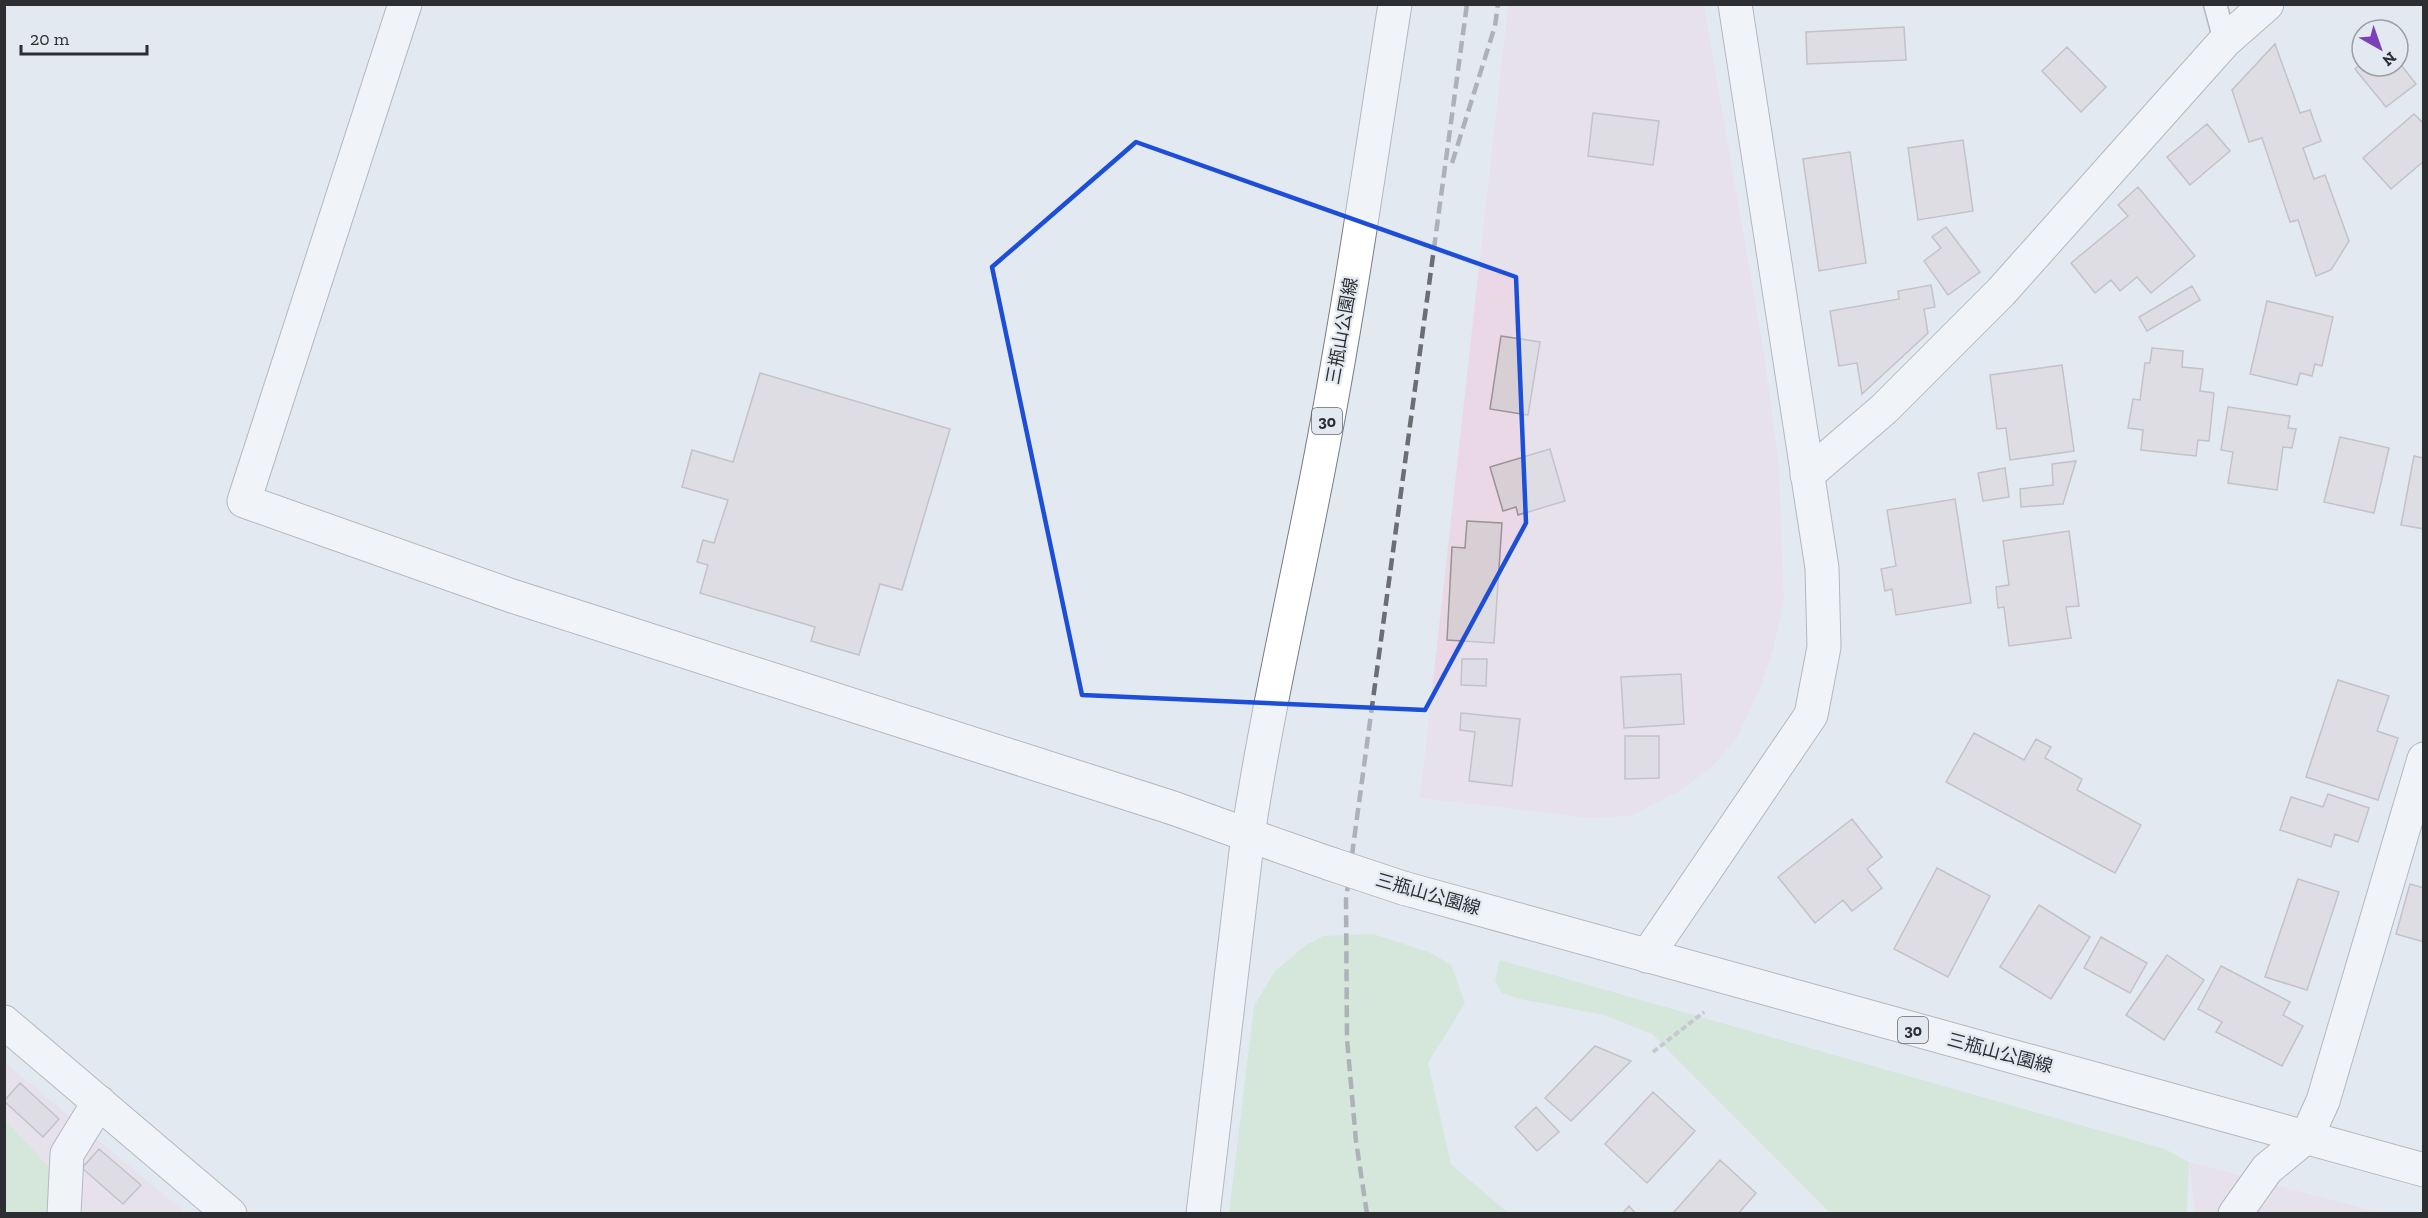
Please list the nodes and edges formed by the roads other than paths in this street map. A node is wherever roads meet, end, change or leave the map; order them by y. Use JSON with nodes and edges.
{"nodes":[{"id":1,"x":405,"y":4,"type":"edge"},
{"id":2,"x":1395,"y":4,"type":"edge"},
{"id":3,"x":1735,"y":4,"type":"edge"},
{"id":4,"x":2215,"y":4,"type":"edge"},
{"id":5,"x":2267,"y":4,"type":"edge"},
{"id":6,"x":2225,"y":41,"type":"junction"},
{"id":7,"x":1807,"y":474,"type":"junction"},
{"id":8,"x":2424,"y":759,"type":"edge"},
{"id":9,"x":1248,"y":835,"type":"junction"},
{"id":10,"x":1647,"y":956,"type":"junction"},
{"id":11,"x":4,"y":1022,"type":"edge"},
{"id":12,"x":99,"y":1102,"type":"junction"},
{"id":13,"x":2307,"y":1136,"type":"junction"},
{"id":14,"x":2424,"y":1170,"type":"edge"},
{"id":15,"x":64,"y":1214,"type":"edge"},
{"id":16,"x":230,"y":1214,"type":"edge"},
{"id":17,"x":1203,"y":1214,"type":"edge"},
{"id":18,"x":2235,"y":1214,"type":"edge"}],
"edges":[{"from":1,"to":9,"type":"street"},
{"from":2,"to":9,"type":"street","name":"三瓶山公園線","number":"30"},
{"from":3,"to":7,"type":"street"},
{"from":4,"to":6,"type":"lane"},
{"from":5,"to":6,"type":"street"},
{"from":6,"to":7,"type":"street"},
{"from":7,"to":10,"type":"street"},
{"from":8,"to":13,"type":"street"},
{"from":9,"to":10,"type":"street","name":"三瓶山公園線","number":"30","bridge":true},
{"from":9,"to":17,"type":"street"},
{"from":10,"to":13,"type":"street","name":"三瓶山公園線","number":"30"},
{"from":11,"to":12,"type":"street"},
{"from":12,"to":15,"type":"street"},
{"from":12,"to":16,"type":"street"},
{"from":13,"to":14,"type":"street","name":"三瓶山公園線","number":"30"},
{"from":13,"to":18,"type":"street"}]}
